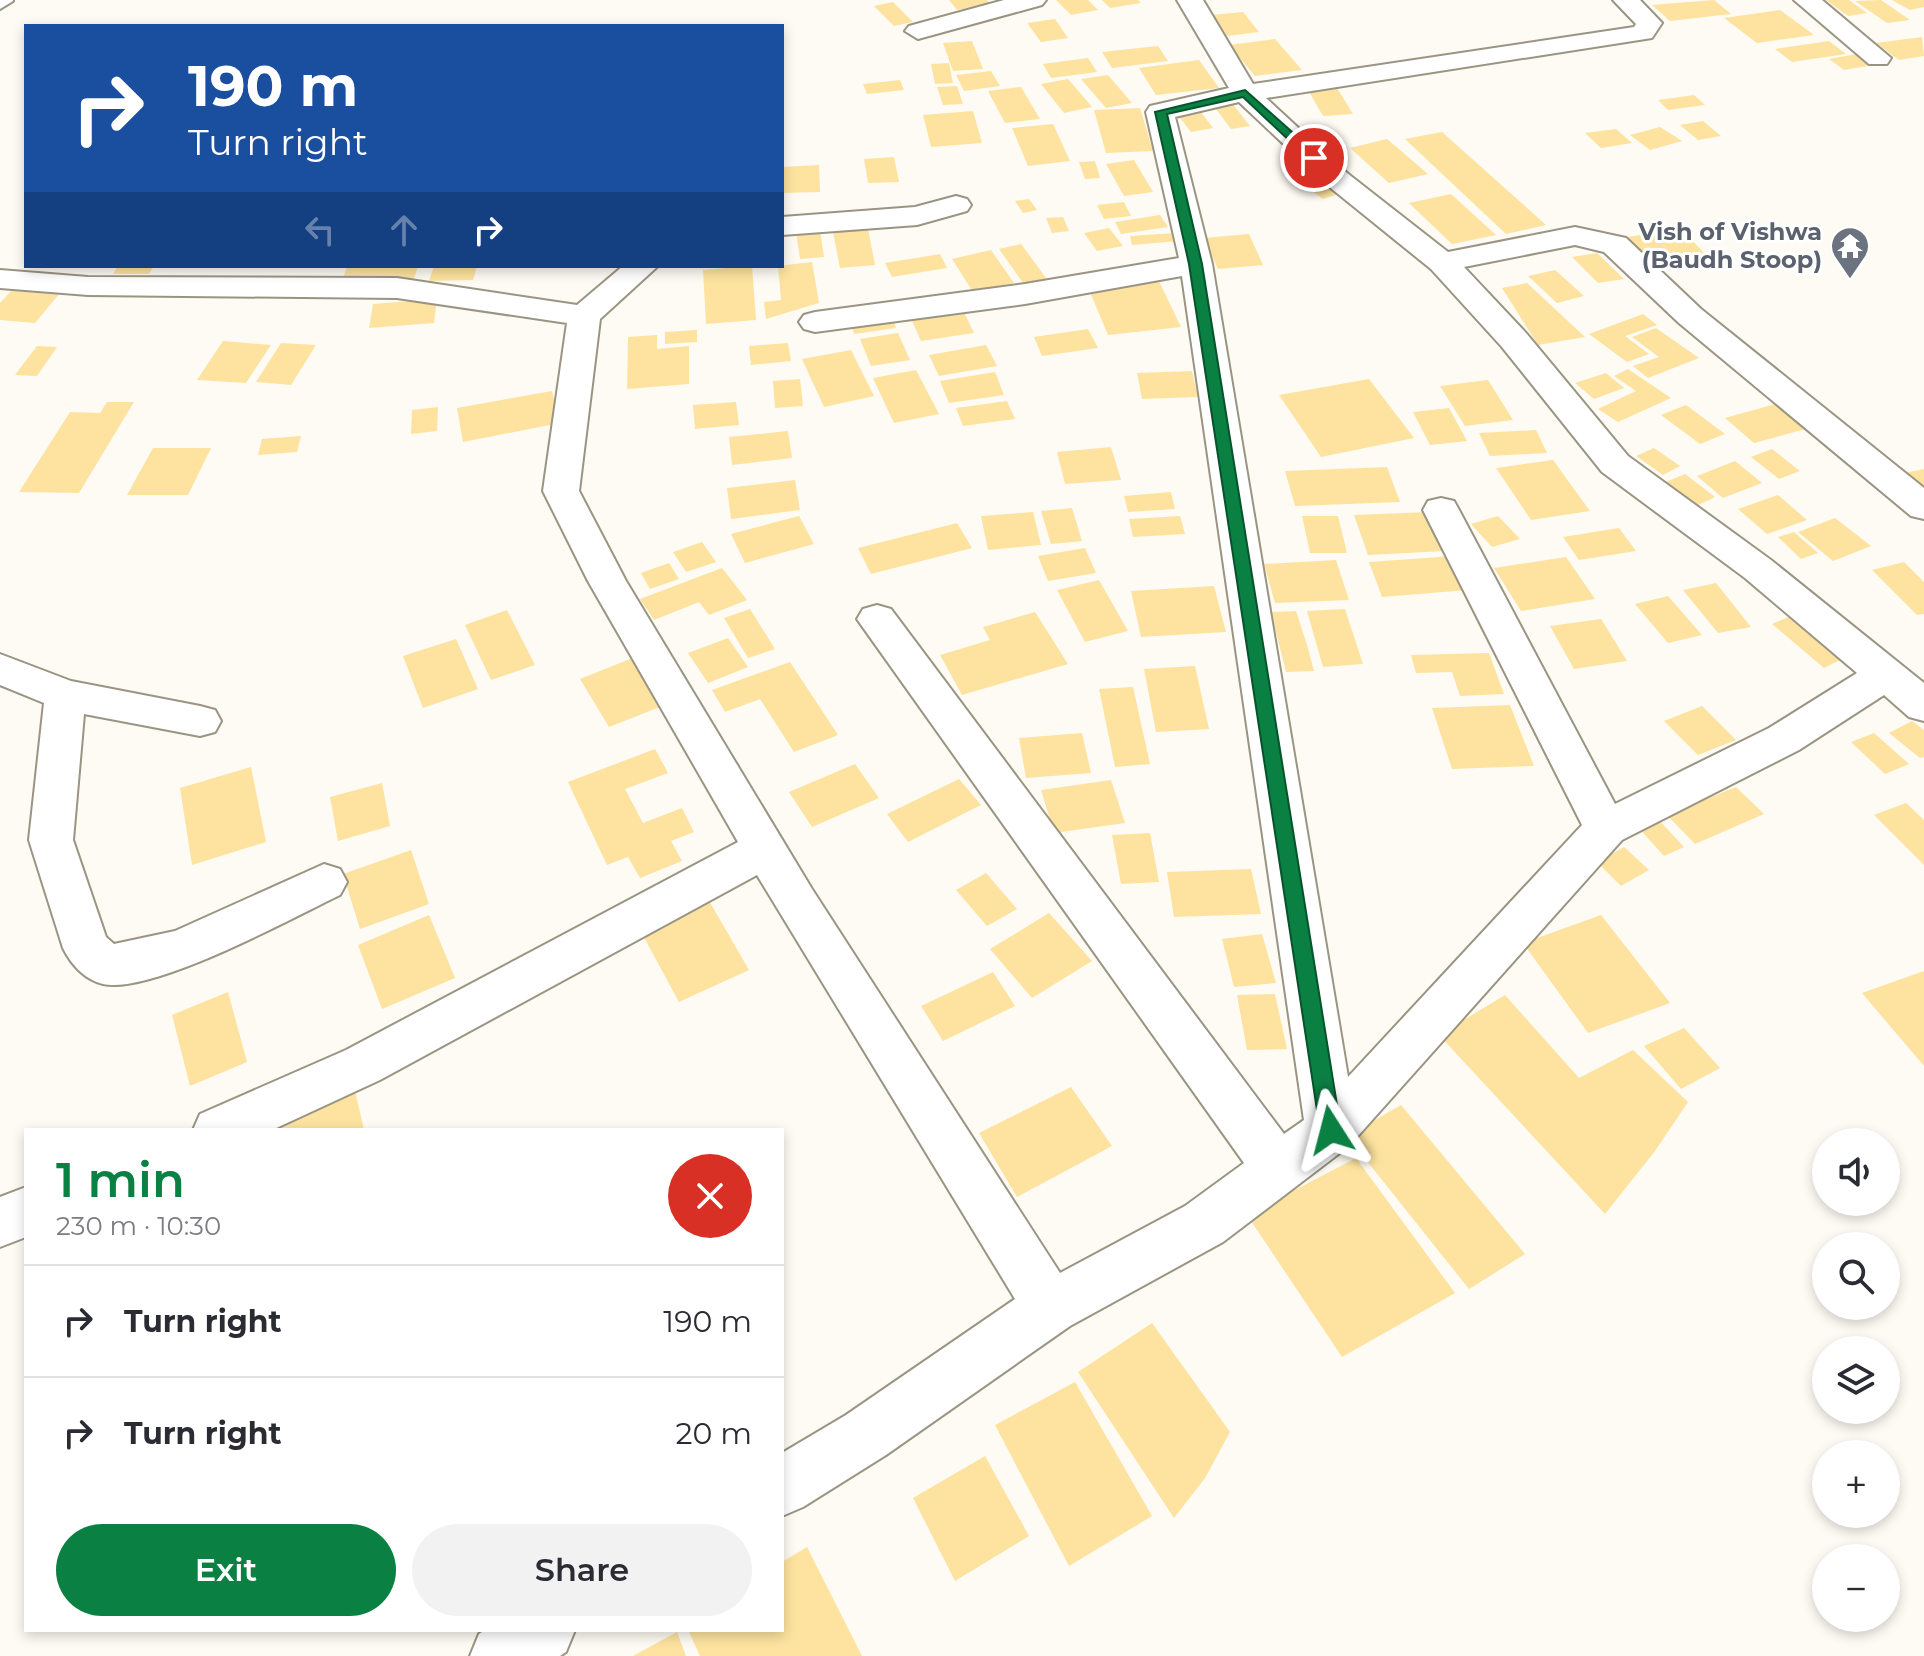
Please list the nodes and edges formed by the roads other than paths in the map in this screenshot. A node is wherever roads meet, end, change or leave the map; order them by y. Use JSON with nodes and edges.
{"nodes":[{"id":1,"x":1033,"y":0,"type":"edge"},
{"id":2,"x":1190,"y":0,"type":"edge"},
{"id":3,"x":1626,"y":0,"type":"edge"},
{"id":4,"x":1807,"y":0,"type":"edge"},
{"id":5,"x":918,"y":31,"type":"dead end"},
{"id":6,"x":1878,"y":58,"type":"dead end"},
{"id":7,"x":1245,"y":93,"type":"junction"},
{"id":8,"x":956,"y":205,"type":"dead end"},
{"id":9,"x":784,"y":226,"type":"edge"},
{"id":10,"x":1442,"y":262,"type":"junction"},
{"id":11,"x":1196,"y":264,"type":"junction"},
{"id":12,"x":640,"y":268,"type":"edge"},
{"id":13,"x":0,"y":279,"type":"edge"},
{"id":14,"x":584,"y":316,"type":"junction"},
{"id":15,"x":815,"y":322,"type":"dead end"},
{"id":16,"x":1924,"y":507,"type":"edge"},
{"id":17,"x":1441,"y":510,"type":"dead end"},
{"id":18,"x":877,"y":619,"type":"dead end"},
{"id":19,"x":0,"y":669,"type":"edge"},
{"id":20,"x":1887,"y":674,"type":"junction"},
{"id":21,"x":65,"y":695,"type":"junction"},
{"id":22,"x":1924,"y":706,"type":"edge"},
{"id":23,"x":200,"y":721,"type":"dead end"},
{"id":24,"x":1606,"y":828,"type":"junction"},
{"id":25,"x":765,"y":849,"type":"junction"},
{"id":26,"x":324,"y":882,"type":"dead end"},
{"id":27,"x":222,"y":1128,"type":"edge"},
{"id":28,"x":1331,"y":1130,"type":"junction"},
{"id":29,"x":1279,"y":1169,"type":"junction"},
{"id":30,"x":24,"y":1213,"type":"edge"},
{"id":31,"x":0,"y":1222,"type":"edge"},
{"id":32,"x":1051,"y":1307,"type":"junction"},
{"id":33,"x":784,"y":1485,"type":"edge"},
{"id":34,"x":541,"y":1632,"type":"edge"},
{"id":35,"x":501,"y":1656,"type":"edge"}],
"edges":[{"from":1,"to":5,"type":"street"},
{"from":2,"to":7,"type":"street"},
{"from":3,"to":7,"type":"street"},
{"from":4,"to":6,"type":"street"},
{"from":7,"to":10,"type":"street"},
{"from":7,"to":11,"type":"street"},
{"from":8,"to":9,"type":"street"},
{"from":10,"to":16,"type":"street"},
{"from":10,"to":20,"type":"street"},
{"from":11,"to":15,"type":"street"},
{"from":11,"to":28,"type":"street"},
{"from":12,"to":14,"type":"street"},
{"from":13,"to":14,"type":"street"},
{"from":14,"to":25,"type":"street"},
{"from":17,"to":24,"type":"street"},
{"from":18,"to":29,"type":"street"},
{"from":19,"to":21,"type":"street"},
{"from":20,"to":22,"type":"street"},
{"from":20,"to":24,"type":"street"},
{"from":21,"to":23,"type":"street"},
{"from":21,"to":26,"type":"street"},
{"from":24,"to":28,"type":"street"},
{"from":25,"to":27,"type":"street"},
{"from":25,"to":32,"type":"street"},
{"from":28,"to":29,"type":"street"},
{"from":29,"to":32,"type":"street"},
{"from":30,"to":31,"type":"street"},
{"from":32,"to":33,"type":"street"},
{"from":34,"to":35,"type":"street"}]}
